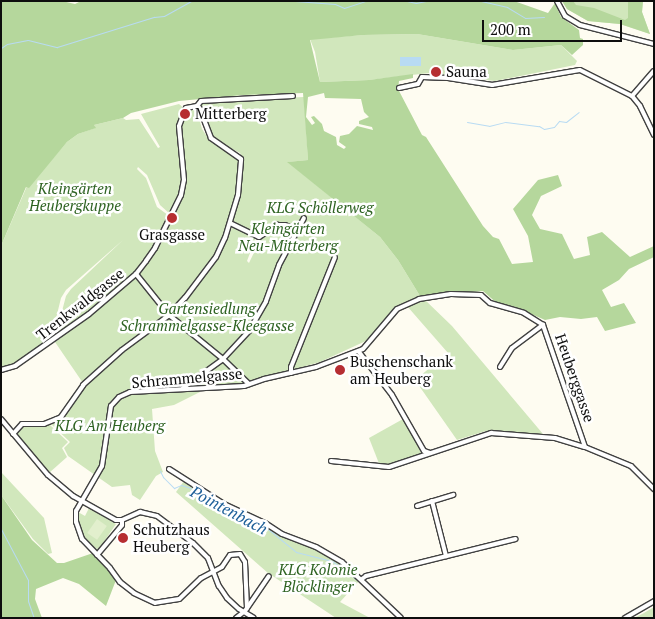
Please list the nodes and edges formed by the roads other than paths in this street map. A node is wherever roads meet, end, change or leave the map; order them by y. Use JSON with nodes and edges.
{"nodes":[{"id":1,"x":557,"y":1,"type":"edge"},
{"id":2,"x":654,"y":44,"type":"edge"},
{"id":3,"x":654,"y":70,"type":"edge"},
{"id":4,"x":399,"y":88,"type":"dead end"},
{"id":5,"x":293,"y":96,"type":"dead end"},
{"id":6,"x":632,"y":96,"type":"junction"},
{"id":7,"x":197,"y":106,"type":"junction"},
{"id":8,"x":654,"y":135,"type":"edge"},
{"id":9,"x":304,"y":218,"type":"dead end"},
{"id":10,"x":230,"y":223,"type":"junction"},
{"id":11,"x":298,"y":230,"type":"junction"},
{"id":12,"x":335,"y":257,"type":"dead end"},
{"id":13,"x":136,"y":274,"type":"junction"},
{"id":14,"x":433,"y":296,"type":"joint"},
{"id":15,"x":169,"y":315,"type":"junction"},
{"id":16,"x":543,"y":325,"type":"junction"},
{"id":17,"x":359,"y":352,"type":"junction"},
{"id":18,"x":223,"y":359,"type":"junction"},
{"id":19,"x":500,"y":367,"type":"dead end"},
{"id":20,"x":1,"y":370,"type":"edge"},
{"id":21,"x":291,"y":373,"type":"junction"},
{"id":22,"x":249,"y":384,"type":"junction"},
{"id":23,"x":183,"y":388,"type":"junction"},
{"id":24,"x":1,"y":420,"type":"edge"},
{"id":25,"x":14,"y":434,"type":"junction"},
{"id":26,"x":586,"y":447,"type":"junction"},
{"id":27,"x":430,"y":453,"type":"junction"},
{"id":28,"x":331,"y":461,"type":"dead end"},
{"id":29,"x":169,"y":469,"type":"dead end"},
{"id":30,"x":654,"y":489,"type":"edge"},
{"id":31,"x":454,"y":495,"type":"dead end"},
{"id":32,"x":81,"y":500,"type":"junction"},
{"id":33,"x":432,"y":502,"type":"junction"},
{"id":34,"x":417,"y":506,"type":"dead end"},
{"id":35,"x":122,"y":520,"type":"junction"},
{"id":36,"x":516,"y":539,"type":"dead end"},
{"id":37,"x":97,"y":555,"type":"junction"},
{"id":38,"x":446,"y":556,"type":"junction"},
{"id":39,"x":213,"y":571,"type":"junction"},
{"id":40,"x":269,"y":576,"type":"dead end"},
{"id":41,"x":362,"y":579,"type":"junction"},
{"id":42,"x":654,"y":601,"type":"edge"},
{"id":43,"x":246,"y":609,"type":"junction"},
{"id":44,"x":236,"y":618,"type":"edge"},
{"id":45,"x":254,"y":618,"type":"edge"},
{"id":46,"x":401,"y":618,"type":"edge"},
{"id":47,"x":625,"y":618,"type":"edge"}],
"edges":[{"from":1,"to":2,"type":"street"},
{"from":3,"to":6,"type":"street"},
{"from":4,"to":6,"type":"street"},
{"from":5,"to":7,"type":"street"},
{"from":6,"to":8,"type":"street"},
{"from":7,"to":10,"type":"street"},
{"from":7,"to":13,"type":"street","name":"Trenkwaldgasse"},
{"from":9,"to":11,"type":"street"},
{"from":10,"to":11,"type":"street"},
{"from":10,"to":15,"type":"street"},
{"from":11,"to":18,"type":"street"},
{"from":12,"to":21,"type":"street"},
{"from":13,"to":15,"type":"street"},
{"from":13,"to":20,"type":"street","name":"Trenkwaldgasse"},
{"from":14,"to":16,"type":"street","name":"Heuberggasse"},
{"from":14,"to":17,"type":"street","name":"Schrammelgasse"},
{"from":15,"to":18,"type":"street"},
{"from":15,"to":25,"type":"street"},
{"from":16,"to":19,"type":"street"},
{"from":16,"to":26,"type":"street","name":"Heuberggasse"},
{"from":17,"to":21,"type":"street","name":"Schrammelgasse"},
{"from":17,"to":27,"type":"street"},
{"from":18,"to":22,"type":"street"},
{"from":18,"to":23,"type":"street"},
{"from":21,"to":22,"type":"street","name":"Schrammelgasse"},
{"from":22,"to":23,"type":"street","name":"Schrammelgasse"},
{"from":23,"to":32,"type":"street","name":"Schrammelgasse"},
{"from":24,"to":25,"type":"street"},
{"from":25,"to":32,"type":"street"},
{"from":26,"to":27,"type":"street"},
{"from":26,"to":30,"type":"street","name":"Heuberggasse"},
{"from":27,"to":28,"type":"street"},
{"from":29,"to":41,"type":"street"},
{"from":31,"to":33,"type":"street"},
{"from":32,"to":35,"type":"street"},
{"from":32,"to":37,"type":"street","name":"Schrammelgasse"},
{"from":33,"to":34,"type":"street"},
{"from":33,"to":38,"type":"street"},
{"from":35,"to":37,"type":"street"},
{"from":35,"to":39,"type":"street"},
{"from":36,"to":38,"type":"street"},
{"from":37,"to":39,"type":"street","name":"Schrammelgasse"},
{"from":38,"to":41,"type":"street"},
{"from":39,"to":43,"type":"street"},
{"from":39,"to":43,"type":"street","name":"Schrammelgasse"},
{"from":40,"to":43,"type":"street"},
{"from":41,"to":46,"type":"street"},
{"from":42,"to":47,"type":"street"},
{"from":43,"to":44,"type":"street"},
{"from":43,"to":45,"type":"street"}]}
